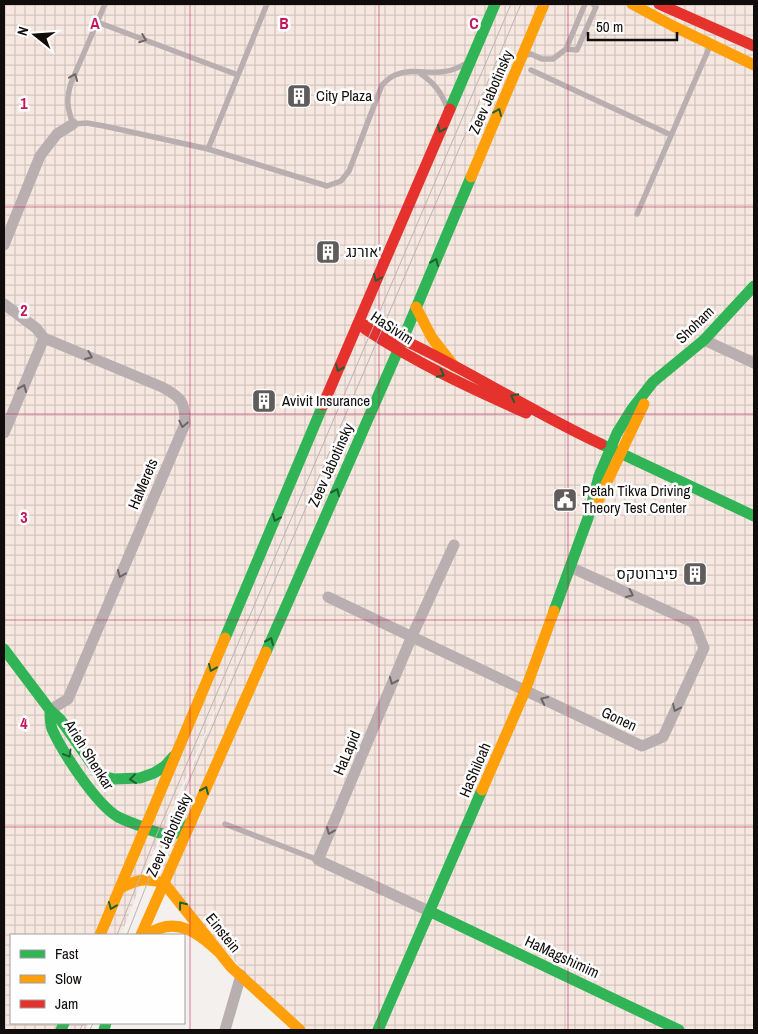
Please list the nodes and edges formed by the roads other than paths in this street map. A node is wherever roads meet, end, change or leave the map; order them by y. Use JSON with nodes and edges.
{"nodes":[{"id":1,"x":105,"y":4,"type":"edge"},
{"id":2,"x":267,"y":4,"type":"edge"},
{"id":3,"x":495,"y":4,"type":"edge"},
{"id":4,"x":544,"y":4,"type":"edge"},
{"id":5,"x":585,"y":4,"type":"edge"},
{"id":6,"x":593,"y":4,"type":"edge"},
{"id":7,"x":632,"y":4,"type":"edge"},
{"id":8,"x":659,"y":4,"type":"edge"},
{"id":9,"x":97,"y":22,"type":"junction"},
{"id":10,"x":711,"y":44,"type":"junction"},
{"id":11,"x":754,"y":46,"type":"edge"},
{"id":12,"x":566,"y":49,"type":"junction"},
{"id":13,"x":522,"y":56,"type":"junction"},
{"id":14,"x":470,"y":60,"type":"junction"},
{"id":15,"x":754,"y":65,"type":"edge"},
{"id":16,"x":532,"y":70,"type":"dead end"},
{"id":17,"x":419,"y":72,"type":"junction"},
{"id":18,"x":238,"y":75,"type":"junction"},
{"id":19,"x":449,"y":112,"type":"junction"},
{"id":20,"x":73,"y":124,"type":"junction"},
{"id":21,"x":671,"y":135,"type":"junction"},
{"id":22,"x":208,"y":149,"type":"junction"},
{"id":23,"x":637,"y":214,"type":"dead end"},
{"id":24,"x":4,"y":245,"type":"edge"},
{"id":25,"x":754,"y":286,"type":"edge"},
{"id":26,"x":4,"y":304,"type":"edge"},
{"id":27,"x":416,"y":307,"type":"junction"},
{"id":28,"x":358,"y":323,"type":"junction"},
{"id":29,"x":44,"y":338,"type":"junction"},
{"id":30,"x":403,"y":339,"type":"junction"},
{"id":31,"x":704,"y":340,"type":"junction"},
{"id":32,"x":398,"y":351,"type":"junction"},
{"id":33,"x":754,"y":363,"type":"edge"},
{"id":34,"x":454,"y":366,"type":"junction"},
{"id":35,"x":654,"y":382,"type":"junction"},
{"id":36,"x":571,"y":430,"type":"junction"},
{"id":37,"x":4,"y":433,"type":"edge"},
{"id":38,"x":610,"y":448,"type":"junction"},
{"id":39,"x":621,"y":454,"type":"junction"},
{"id":40,"x":754,"y":516,"type":"edge"},
{"id":41,"x":588,"y":518,"type":"junction"},
{"id":42,"x":454,"y":545,"type":"dead end"},
{"id":43,"x":570,"y":567,"type":"junction"},
{"id":44,"x":328,"y":597,"type":"dead end"},
{"id":45,"x":412,"y":636,"type":"junction"},
{"id":46,"x":4,"y":649,"type":"edge"},
{"id":47,"x":526,"y":691,"type":"junction"},
{"id":48,"x":50,"y":710,"type":"junction"},
{"id":49,"x":175,"y":756,"type":"junction"},
{"id":50,"x":191,"y":822,"type":"junction"},
{"id":51,"x":225,"y":824,"type":"dead end"},
{"id":52,"x":144,"y":829,"type":"junction"},
{"id":53,"x":318,"y":860,"type":"junction"},
{"id":54,"x":164,"y":883,"type":"junction"},
{"id":55,"x":119,"y":889,"type":"junction"},
{"id":56,"x":431,"y":912,"type":"junction"},
{"id":57,"x":100,"y":934,"type":"edge"},
{"id":58,"x":141,"y":934,"type":"edge"},
{"id":59,"x":148,"y":934,"type":"edge"},
{"id":60,"x":221,"y":954,"type":"junction"},
{"id":61,"x":240,"y":975,"type":"junction"},
{"id":62,"x":225,"y":1030,"type":"edge"},
{"id":63,"x":300,"y":1030,"type":"edge"},
{"id":64,"x":378,"y":1030,"type":"edge"},
{"id":65,"x":680,"y":1030,"type":"edge"}],
"edges":[{"from":1,"to":9,"type":"lane"},
{"from":2,"to":18,"type":"lane"},
{"from":3,"to":14,"type":"street","name":"Zeev Jabotinsky"},
{"from":4,"to":13,"type":"street","name":"Zeev Jabotinsky"},
{"from":5,"to":12,"type":"lane"},
{"from":6,"to":12,"type":"lane"},
{"from":7,"to":10,"type":"street"},
{"from":8,"to":11,"type":"street"},
{"from":9,"to":18,"type":"lane","one_way":true},
{"from":20,"to":9,"type":"lane","one_way":true},
{"from":10,"to":15,"type":"street"},
{"from":10,"to":21,"type":"lane"},
{"from":12,"to":13,"type":"lane"},
{"from":27,"to":13,"type":"street","name":"Zeev Jabotinsky","one_way":true},
{"from":14,"to":17,"type":"lane"},
{"from":14,"to":19,"type":"street","name":"Zeev Jabotinsky"},
{"from":16,"to":21,"type":"lane"},
{"from":17,"to":19,"type":"lane"},
{"from":17,"to":22,"type":"lane"},
{"from":18,"to":22,"type":"lane"},
{"from":19,"to":28,"type":"street","name":"Zeev Jabotinsky","one_way":true},
{"from":20,"to":22,"type":"lane"},
{"from":20,"to":24,"type":"street"},
{"from":21,"to":23,"type":"lane"},
{"from":25,"to":31,"type":"street","name":"Shoham"},
{"from":26,"to":29,"type":"street"},
{"from":27,"to":30,"type":"street","name":"Zeev Jabotinsky"},
{"from":27,"to":34,"type":"street"},
{"from":28,"to":30,"type":"street","name":"HaSivim"},
{"from":28,"to":32,"type":"street","name":"HaSivim"},
{"from":28,"to":49,"type":"street","name":"Zeev Jabotinsky","one_way":true},
{"from":37,"to":29,"type":"street","one_way":true},
{"from":29,"to":48,"type":"street","name":"HaMerets","one_way":true},
{"from":30,"to":32,"type":"street","name":"Zeev Jabotinsky"},
{"from":30,"to":34,"type":"street","name":"HaSivim"},
{"from":31,"to":33,"type":"street"},
{"from":31,"to":35,"type":"street","name":"Shoham"},
{"from":32,"to":36,"type":"street","name":"HaSivim","one_way":true},
{"from":50,"to":32,"type":"street","name":"Zeev Jabotinsky","one_way":true},
{"from":36,"to":34,"type":"street","name":"HaSivim","one_way":true},
{"from":35,"to":38,"type":"street","name":"Shoham"},
{"from":35,"to":39,"type":"street","name":"Shoham"},
{"from":36,"to":38,"type":"street","name":"HaSivim"},
{"from":38,"to":39,"type":"street","name":"HaSivim"},
{"from":38,"to":41,"type":"street","name":"HaShiloah"},
{"from":39,"to":40,"type":"street","name":"HaSivim"},
{"from":39,"to":41,"type":"street","name":"HaShiloah"},
{"from":41,"to":43,"type":"street","name":"HaShiloah"},
{"from":42,"to":45,"type":"street","name":"HaLapid"},
{"from":43,"to":47,"type":"street","name":"HaShiloah"},
{"from":43,"to":47,"type":"street","name":"Gonen","one_way":true},
{"from":44,"to":45,"type":"street","name":"Gonen"},
{"from":45,"to":47,"type":"street","name":"Gonen"},
{"from":45,"to":53,"type":"street","name":"HaLapid","one_way":true},
{"from":46,"to":48,"type":"street","name":"Arieh Shenkar"},
{"from":47,"to":56,"type":"street","name":"HaShiloah"},
{"from":49,"to":48,"type":"street","name":"Arieh Shenkar","one_way":true},
{"from":48,"to":52,"type":"street","name":"Arieh Shenkar","one_way":true},
{"from":49,"to":52,"type":"street","name":"Zeev Jabotinsky"},
{"from":50,"to":52,"type":"street","name":"Arieh Shenkar"},
{"from":50,"to":54,"type":"street","name":"Zeev Jabotinsky"},
{"from":51,"to":53,"type":"lane"},
{"from":52,"to":55,"type":"street","name":"Zeev Jabotinsky"},
{"from":53,"to":56,"type":"street"},
{"from":54,"to":55,"type":"street"},
{"from":54,"to":58,"type":"street","name":"Zeev Jabotinsky"},
{"from":60,"to":54,"type":"street","name":"Einstein","one_way":true},
{"from":55,"to":57,"type":"street","name":"Zeev Jabotinsky","one_way":true},
{"from":56,"to":64,"type":"street","name":"HaShiloah"},
{"from":56,"to":65,"type":"street","name":"HaMagshimim"},
{"from":59,"to":60,"type":"street"},
{"from":60,"to":61,"type":"street","name":"Einstein"},
{"from":61,"to":62,"type":"street"},
{"from":61,"to":63,"type":"street","name":"Einstein"}]}
